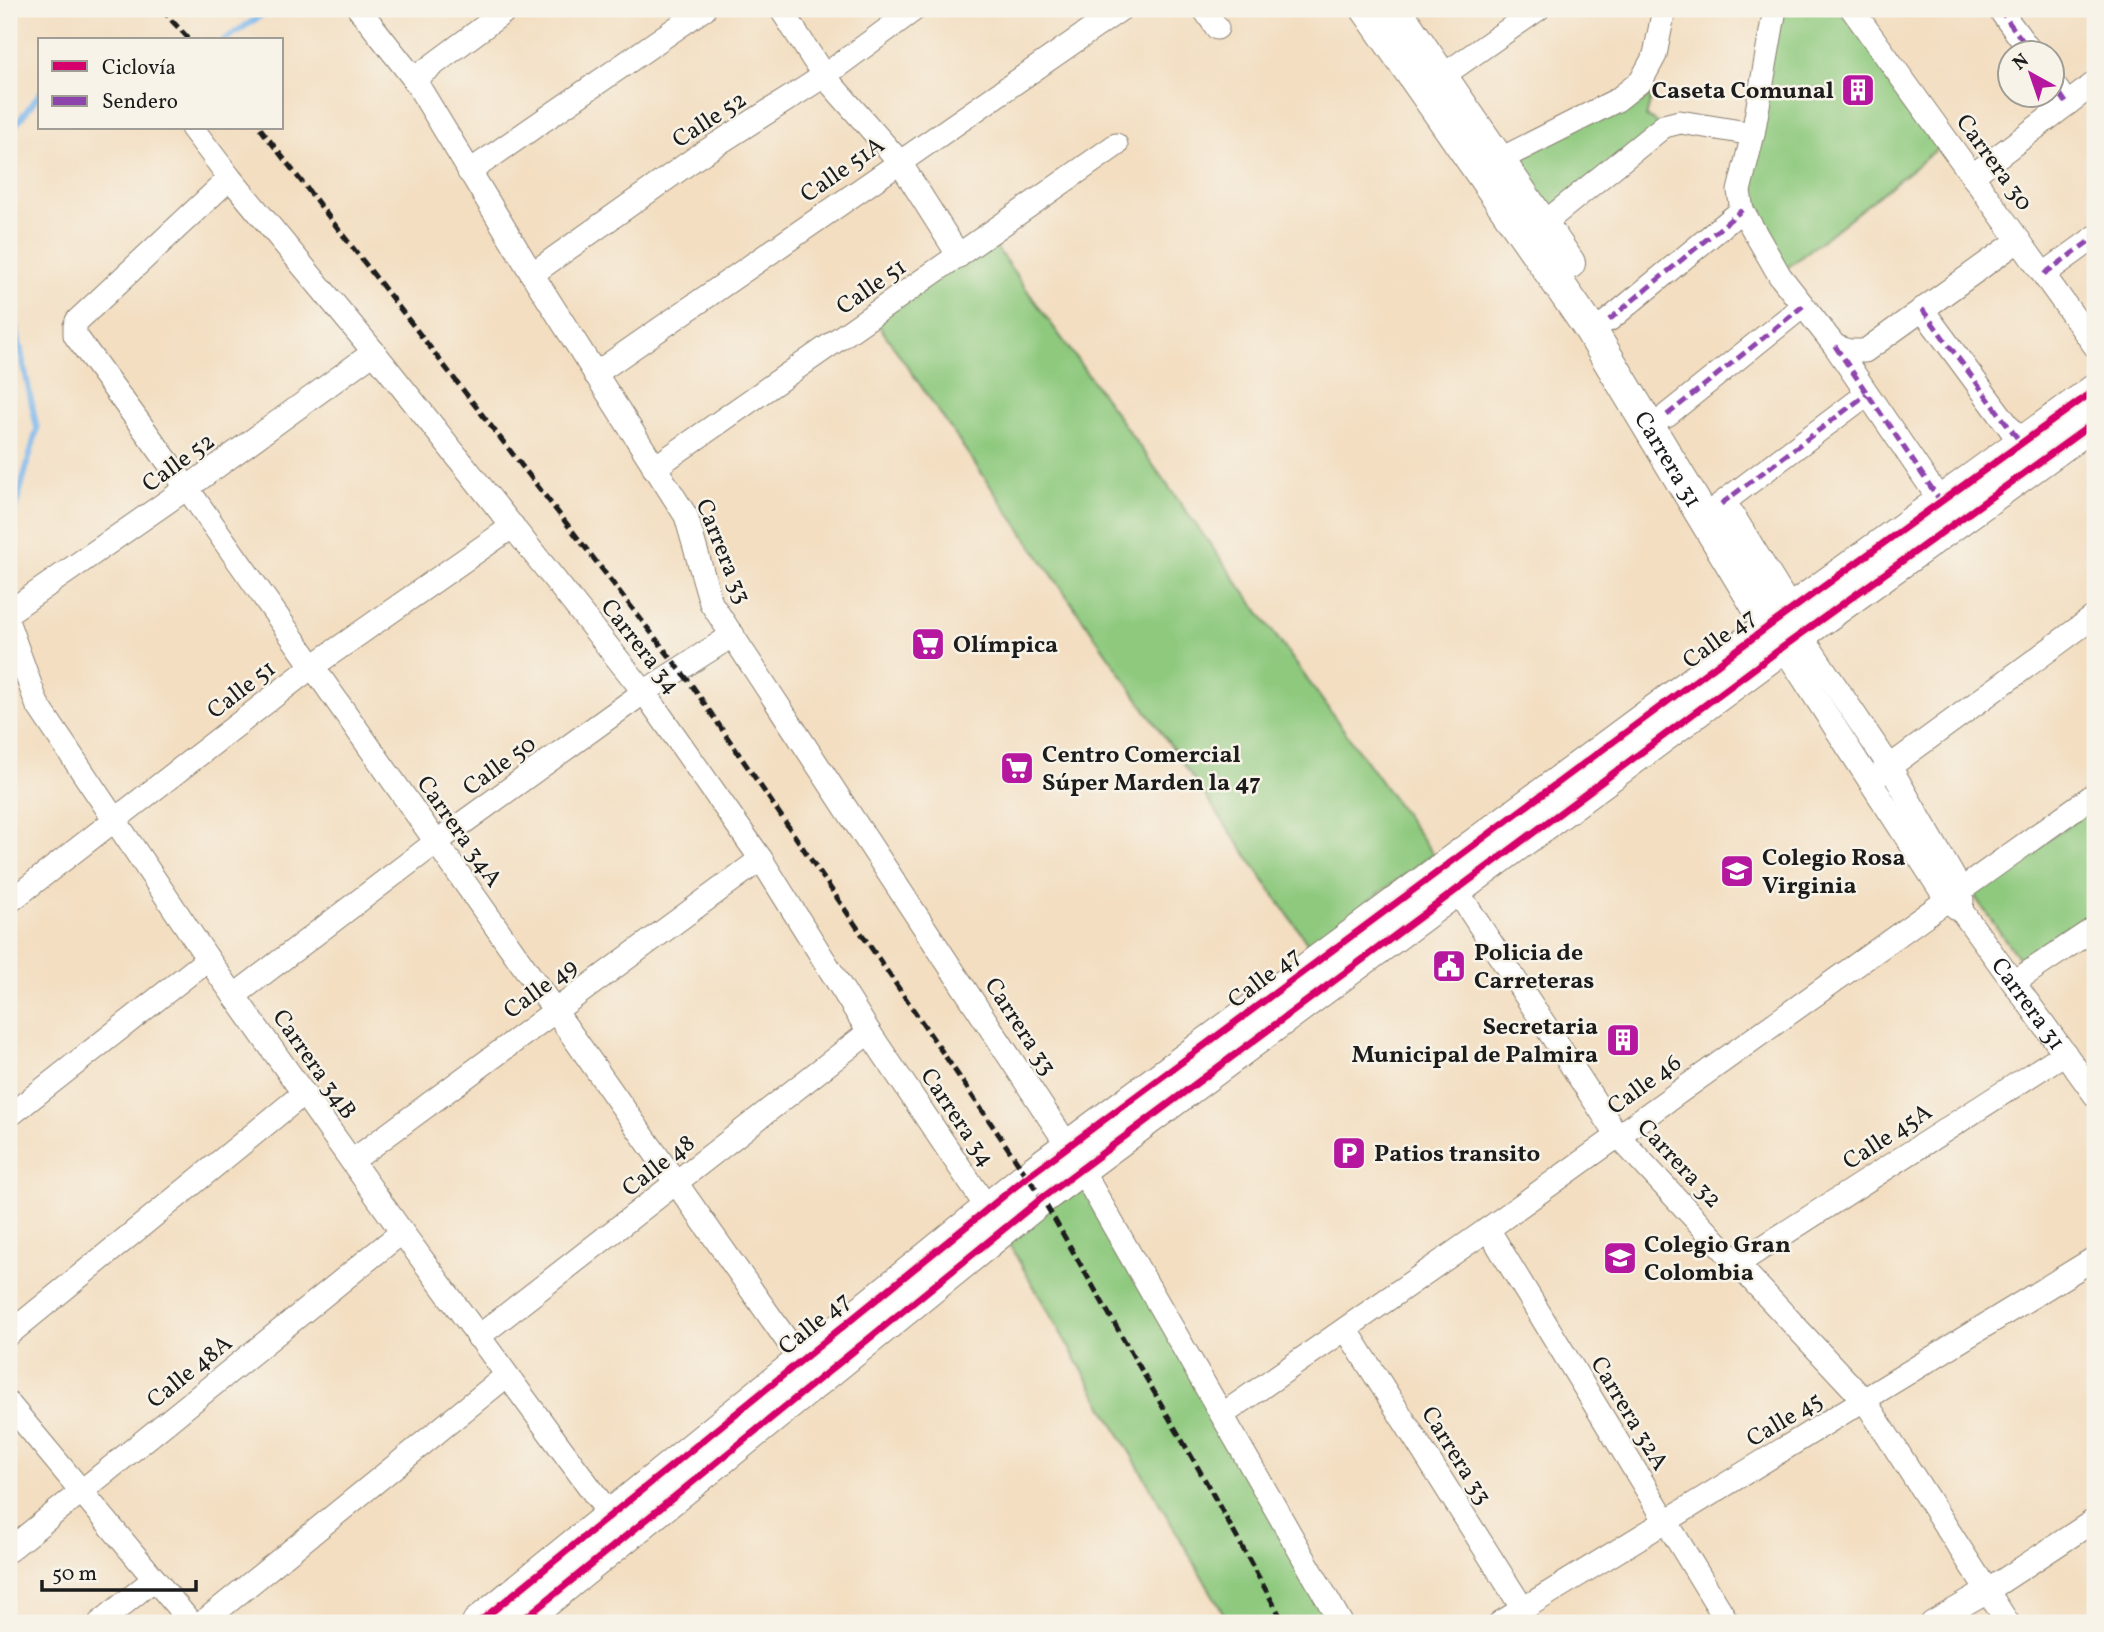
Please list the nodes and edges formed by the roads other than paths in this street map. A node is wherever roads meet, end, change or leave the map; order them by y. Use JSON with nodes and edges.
{"nodes":[{"id":1,"x":359,"y":9,"type":"edge"},
{"id":2,"x":508,"y":9,"type":"edge"},
{"id":3,"x":704,"y":9,"type":"edge"},
{"id":4,"x":780,"y":9,"type":"edge"},
{"id":5,"x":915,"y":9,"type":"edge"},
{"id":6,"x":1121,"y":9,"type":"edge"},
{"id":7,"x":1367,"y":9,"type":"edge"},
{"id":8,"x":1395,"y":9,"type":"edge"},
{"id":9,"x":1538,"y":9,"type":"edge"},
{"id":10,"x":1664,"y":9,"type":"edge"},
{"id":11,"x":1774,"y":9,"type":"edge"},
{"id":12,"x":1999,"y":9,"type":"edge"},
{"id":13,"x":1855,"y":10,"type":"edge"},
{"id":14,"x":2021,"y":38,"type":"edge"},
{"id":15,"x":824,"y":76,"type":"junction"},
{"id":16,"x":1441,"y":77,"type":"junction"},
{"id":17,"x":414,"y":79,"type":"junction"},
{"id":18,"x":2095,"y":83,"type":"edge"},
{"id":19,"x":2067,"y":104,"type":"joint"},
{"id":20,"x":194,"y":130,"type":"edge"},
{"id":21,"x":1753,"y":134,"type":"junction"},
{"id":22,"x":1116,"y":145,"type":"dead end"},
{"id":23,"x":1499,"y":160,"type":"junction"},
{"id":24,"x":899,"y":161,"type":"junction"},
{"id":25,"x":469,"y":172,"type":"junction"},
{"id":26,"x":1972,"y":176,"type":"junction"},
{"id":27,"x":230,"y":178,"type":"junction"},
{"id":28,"x":1741,"y":201,"type":"junction"},
{"id":29,"x":1543,"y":224,"type":"junction"},
{"id":30,"x":2095,"y":237,"type":"edge"},
{"id":31,"x":2019,"y":240,"type":"junction"},
{"id":32,"x":960,"y":256,"type":"junction"},
{"id":33,"x":532,"y":274,"type":"junction"},
{"id":34,"x":2044,"y":274,"type":"junction"},
{"id":35,"x":1803,"y":306,"type":"junction"},
{"id":36,"x":1922,"y":309,"type":"junction"},
{"id":37,"x":1609,"y":320,"type":"junction"},
{"id":38,"x":2095,"y":346,"type":"edge"},
{"id":39,"x":1842,"y":349,"type":"junction"},
{"id":40,"x":374,"y":352,"type":"junction"},
{"id":41,"x":595,"y":374,"type":"junction"},
{"id":42,"x":2095,"y":390,"type":"edge"},
{"id":43,"x":1867,"y":394,"type":"junction"},
{"id":44,"x":2095,"y":422,"type":"edge"},
{"id":45,"x":1668,"y":430,"type":"junction"},
{"id":46,"x":2021,"y":443,"type":"junction"},
{"id":47,"x":654,"y":468,"type":"junction"},
{"id":48,"x":187,"y":488,"type":"junction"},
{"id":49,"x":1941,"y":502,"type":"junction"},
{"id":50,"x":1721,"y":504,"type":"junction"},
{"id":51,"x":513,"y":526,"type":"junction"},
{"id":52,"x":9,"y":612,"type":"edge"},
{"id":53,"x":2095,"y":617,"type":"edge"},
{"id":54,"x":9,"y":626,"type":"edge"},
{"id":55,"x":1785,"y":630,"type":"junction"},
{"id":56,"x":733,"y":635,"type":"junction"},
{"id":57,"x":313,"y":666,"type":"junction"},
{"id":58,"x":645,"y":692,"type":"junction"},
{"id":59,"x":1890,"y":767,"type":"junction"},
{"id":60,"x":1868,"y":782,"type":"junction"},
{"id":61,"x":2095,"y":794,"type":"edge"},
{"id":62,"x":116,"y":821,"type":"junction"},
{"id":63,"x":435,"y":843,"type":"junction"},
{"id":64,"x":761,"y":859,"type":"junction"},
{"id":65,"x":1457,"y":891,"type":"junction"},
{"id":66,"x":1957,"y":901,"type":"junction"},
{"id":67,"x":9,"y":902,"type":"edge"},
{"id":68,"x":2095,"y":928,"type":"edge"},
{"id":69,"x":208,"y":959,"type":"junction"},
{"id":70,"x":2014,"y":982,"type":"junction"},
{"id":71,"x":234,"y":996,"type":"junction"},
{"id":72,"x":554,"y":1010,"type":"junction"},
{"id":73,"x":869,"y":1032,"type":"junction"},
{"id":74,"x":2080,"y":1061,"type":"edge"},
{"id":75,"x":304,"y":1093,"type":"junction"},
{"id":76,"x":2095,"y":1095,"type":"edge"},
{"id":77,"x":9,"y":1116,"type":"edge"},
{"id":78,"x":1617,"y":1135,"type":"junction"},
{"id":79,"x":1075,"y":1158,"type":"junction"},
{"id":80,"x":352,"y":1161,"type":"junction"},
{"id":81,"x":677,"y":1184,"type":"junction"},
{"id":82,"x":994,"y":1219,"type":"junction"},
{"id":83,"x":1488,"y":1229,"type":"junction"},
{"id":84,"x":402,"y":1232,"type":"junction"},
{"id":85,"x":2095,"y":1258,"type":"edge"},
{"id":86,"x":1737,"y":1264,"type":"junction"},
{"id":87,"x":1346,"y":1329,"type":"junction"},
{"id":88,"x":9,"y":1334,"type":"edge"},
{"id":89,"x":478,"y":1337,"type":"junction"},
{"id":90,"x":800,"y":1359,"type":"junction"},
{"id":91,"x":506,"y":1376,"type":"junction"},
{"id":92,"x":1865,"y":1401,"type":"junction"},
{"id":93,"x":9,"y":1404,"type":"edge"},
{"id":94,"x":1222,"y":1415,"type":"junction"},
{"id":95,"x":81,"y":1492,"type":"junction"},
{"id":96,"x":610,"y":1515,"type":"junction"},
{"id":97,"x":2095,"y":1520,"type":"edge"},
{"id":98,"x":1666,"y":1522,"type":"junction"},
{"id":99,"x":9,"y":1550,"type":"edge"},
{"id":100,"x":154,"y":1579,"type":"junction"},
{"id":101,"x":1987,"y":1591,"type":"junction"},
{"id":102,"x":1524,"y":1609,"type":"junction"},
{"id":103,"x":100,"y":1623,"type":"edge"},
{"id":104,"x":191,"y":1623,"type":"edge"},
{"id":105,"x":202,"y":1623,"type":"edge"},
{"id":106,"x":478,"y":1623,"type":"edge"},
{"id":107,"x":519,"y":1623,"type":"edge"},
{"id":108,"x":1341,"y":1623,"type":"edge"},
{"id":109,"x":1500,"y":1623,"type":"edge"},
{"id":110,"x":1728,"y":1623,"type":"edge"},
{"id":111,"x":1932,"y":1623,"type":"edge"},
{"id":112,"x":2008,"y":1623,"type":"edge"}],
"edges":[{"from":1,"to":17,"type":"street","name":"Carrera 33"},
{"from":2,"to":17,"type":"street"},
{"from":3,"to":25,"type":"street"},
{"from":4,"to":15,"type":"street"},
{"from":5,"to":15,"type":"street","name":"Calle 52"},
{"from":6,"to":24,"type":"street","name":"Calle 51A"},
{"from":7,"to":45,"type":"main road","name":"Carrera 31"},
{"from":8,"to":16,"type":"main road","name":"Carrera 31"},
{"from":9,"to":16,"type":"street"},
{"from":10,"to":23,"type":"street"},
{"from":11,"to":21,"type":"street"},
{"from":12,"to":14,"type":"street"},
{"from":13,"to":26,"type":"street","name":"Carrera 30"},
{"from":15,"to":24,"type":"street"},
{"from":15,"to":33,"type":"street","name":"Calle 52"},
{"from":16,"to":23,"type":"main road","name":"Carrera 31"},
{"from":17,"to":25,"type":"street","name":"Carrera 33"},
{"from":18,"to":19,"type":"street"},
{"from":19,"to":26,"type":"street"},
{"from":20,"to":27,"type":"street","name":"Carrera 34"},
{"from":21,"to":28,"type":"street"},
{"from":21,"to":29,"type":"street"},
{"from":22,"to":32,"type":"street","name":"Calle 51"},
{"from":23,"to":29,"type":"main road","name":"Carrera 31"},
{"from":24,"to":32,"type":"street"},
{"from":24,"to":41,"type":"street","name":"Calle 51A"},
{"from":25,"to":33,"type":"street","name":"Carrera 33"},
{"from":26,"to":31,"type":"street","name":"Carrera 30"},
{"from":27,"to":40,"type":"street","name":"Carrera 34"},
{"from":27,"to":48,"type":"street","name":"Carrera 34A"},
{"from":28,"to":35,"type":"street"},
{"from":28,"to":37,"type":"street"},
{"from":29,"to":37,"type":"main road","name":"Carrera 31"},
{"from":30,"to":34,"type":"street"},
{"from":31,"to":34,"type":"street","name":"Carrera 30"},
{"from":31,"to":36,"type":"street"},
{"from":32,"to":47,"type":"street","name":"Calle 51"},
{"from":33,"to":41,"type":"street","name":"Carrera 33"},
{"from":34,"to":38,"type":"street","name":"Carrera 30"},
{"from":35,"to":39,"type":"street"},
{"from":35,"to":45,"type":"street"},
{"from":36,"to":39,"type":"street"},
{"from":36,"to":46,"type":"street"},
{"from":37,"to":45,"type":"main road","name":"Carrera 31"},
{"from":39,"to":43,"type":"street"},
{"from":40,"to":48,"type":"street","name":"Calle 52"},
{"from":40,"to":51,"type":"street","name":"Carrera 34"},
{"from":41,"to":47,"type":"street","name":"Carrera 33"},
{"from":42,"to":46,"type":"main road","name":"Calle 47"},
{"from":43,"to":49,"type":"street"},
{"from":43,"to":50,"type":"street"},
{"from":44,"to":55,"type":"main road","name":"Calle 47"},
{"from":45,"to":50,"type":"main road","name":"Carrera 31"},
{"from":45,"to":55,"type":"main road","name":"Carrera 31"},
{"from":46,"to":49,"type":"main road","name":"Calle 47"},
{"from":47,"to":56,"type":"street","name":"Carrera 33"},
{"from":48,"to":52,"type":"street","name":"Calle 52"},
{"from":48,"to":57,"type":"street","name":"Carrera 34A"},
{"from":49,"to":55,"type":"main road","name":"Calle 47"},
{"from":50,"to":55,"type":"main road","name":"Carrera 31"},
{"from":51,"to":57,"type":"street","name":"Calle 51"},
{"from":51,"to":58,"type":"street","name":"Carrera 34"},
{"from":53,"to":59,"type":"street"},
{"from":54,"to":62,"type":"street","name":"Carrera 34B"},
{"from":55,"to":59,"type":"street","name":"Carrera 31"},
{"from":55,"to":60,"type":"street","name":"Carrera 31"},
{"from":55,"to":65,"type":"main road","name":"Calle 47"},
{"from":55,"to":79,"type":"main road","name":"Calle 47"},
{"from":56,"to":58,"type":"street","name":"Calle 50"},
{"from":56,"to":79,"type":"street","name":"Carrera 33"},
{"from":57,"to":62,"type":"street","name":"Calle 51"},
{"from":57,"to":63,"type":"street","name":"Carrera 34A"},
{"from":58,"to":63,"type":"street","name":"Calle 50"},
{"from":58,"to":64,"type":"street","name":"Carrera 34"},
{"from":59,"to":60,"type":"street"},
{"from":59,"to":66,"type":"street","name":"Carrera 31"},
{"from":60,"to":66,"type":"street","name":"Carrera 31"},
{"from":61,"to":66,"type":"street","name":"Calle 46"},
{"from":62,"to":67,"type":"street","name":"Calle 51"},
{"from":62,"to":69,"type":"street","name":"Carrera 34B"},
{"from":63,"to":71,"type":"street","name":"Calle 50"},
{"from":63,"to":72,"type":"street","name":"Carrera 34A"},
{"from":64,"to":72,"type":"street","name":"Calle 49"},
{"from":64,"to":73,"type":"street","name":"Carrera 34"},
{"from":65,"to":78,"type":"street","name":"Carrera 32"},
{"from":65,"to":79,"type":"main road","name":"Calle 47"},
{"from":66,"to":70,"type":"street","name":"Carrera 31"},
{"from":66,"to":78,"type":"street","name":"Calle 46"},
{"from":68,"to":70,"type":"street"},
{"from":69,"to":71,"type":"street","name":"Carrera 34B"},
{"from":69,"to":77,"type":"street"},
{"from":70,"to":74,"type":"street","name":"Carrera 31"},
{"from":71,"to":75,"type":"street","name":"Carrera 34B"},
{"from":72,"to":80,"type":"street","name":"Calle 49"},
{"from":72,"to":81,"type":"street","name":"Carrera 34A"},
{"from":73,"to":81,"type":"street","name":"Calle 48"},
{"from":73,"to":82,"type":"street","name":"Carrera 34"},
{"from":74,"to":76,"type":"street","name":"Carrera 31"},
{"from":74,"to":86,"type":"street","name":"Calle 45A"},
{"from":75,"to":80,"type":"street","name":"Carrera 34B"},
{"from":75,"to":88,"type":"street"},
{"from":78,"to":83,"type":"street","name":"Calle 46"},
{"from":78,"to":86,"type":"street","name":"Carrera 32"},
{"from":79,"to":82,"type":"main road","name":"Calle 47"},
{"from":79,"to":94,"type":"street"},
{"from":80,"to":84,"type":"street","name":"Carrera 34B"},
{"from":81,"to":89,"type":"street","name":"Calle 48"},
{"from":81,"to":90,"type":"street","name":"Carrera 34A"},
{"from":82,"to":90,"type":"main road","name":"Calle 47"},
{"from":82,"to":107,"type":"main road","name":"Calle 47"},
{"from":83,"to":87,"type":"street","name":"Calle 46"},
{"from":83,"to":98,"type":"street","name":"Carrera 32A"},
{"from":84,"to":89,"type":"street","name":"Carrera 34B"},
{"from":84,"to":95,"type":"street","name":"Calle 48A"},
{"from":85,"to":92,"type":"street","name":"Calle 45"},
{"from":86,"to":92,"type":"street","name":"Carrera 32"},
{"from":87,"to":94,"type":"street","name":"Calle 46"},
{"from":87,"to":102,"type":"street","name":"Carrera 33"},
{"from":89,"to":91,"type":"street","name":"Carrera 34B"},
{"from":90,"to":96,"type":"main road","name":"Calle 47"},
{"from":91,"to":96,"type":"street","name":"Carrera 34B"},
{"from":91,"to":105,"type":"street"},
{"from":92,"to":98,"type":"street","name":"Calle 45"},
{"from":92,"to":101,"type":"street","name":"Carrera 32"},
{"from":93,"to":95,"type":"street"},
{"from":94,"to":108,"type":"street"},
{"from":95,"to":99,"type":"street","name":"Calle 48A"},
{"from":95,"to":100,"type":"street"},
{"from":96,"to":106,"type":"main road","name":"Calle 47"},
{"from":97,"to":101,"type":"street"},
{"from":98,"to":102,"type":"street","name":"Calle 45"},
{"from":98,"to":110,"type":"street","name":"Carrera 32A"},
{"from":100,"to":103,"type":"street"},
{"from":100,"to":104,"type":"street"},
{"from":101,"to":111,"type":"street"},
{"from":101,"to":112,"type":"street","name":"Carrera 32"},
{"from":102,"to":109,"type":"street","name":"Calle 45"}]}
